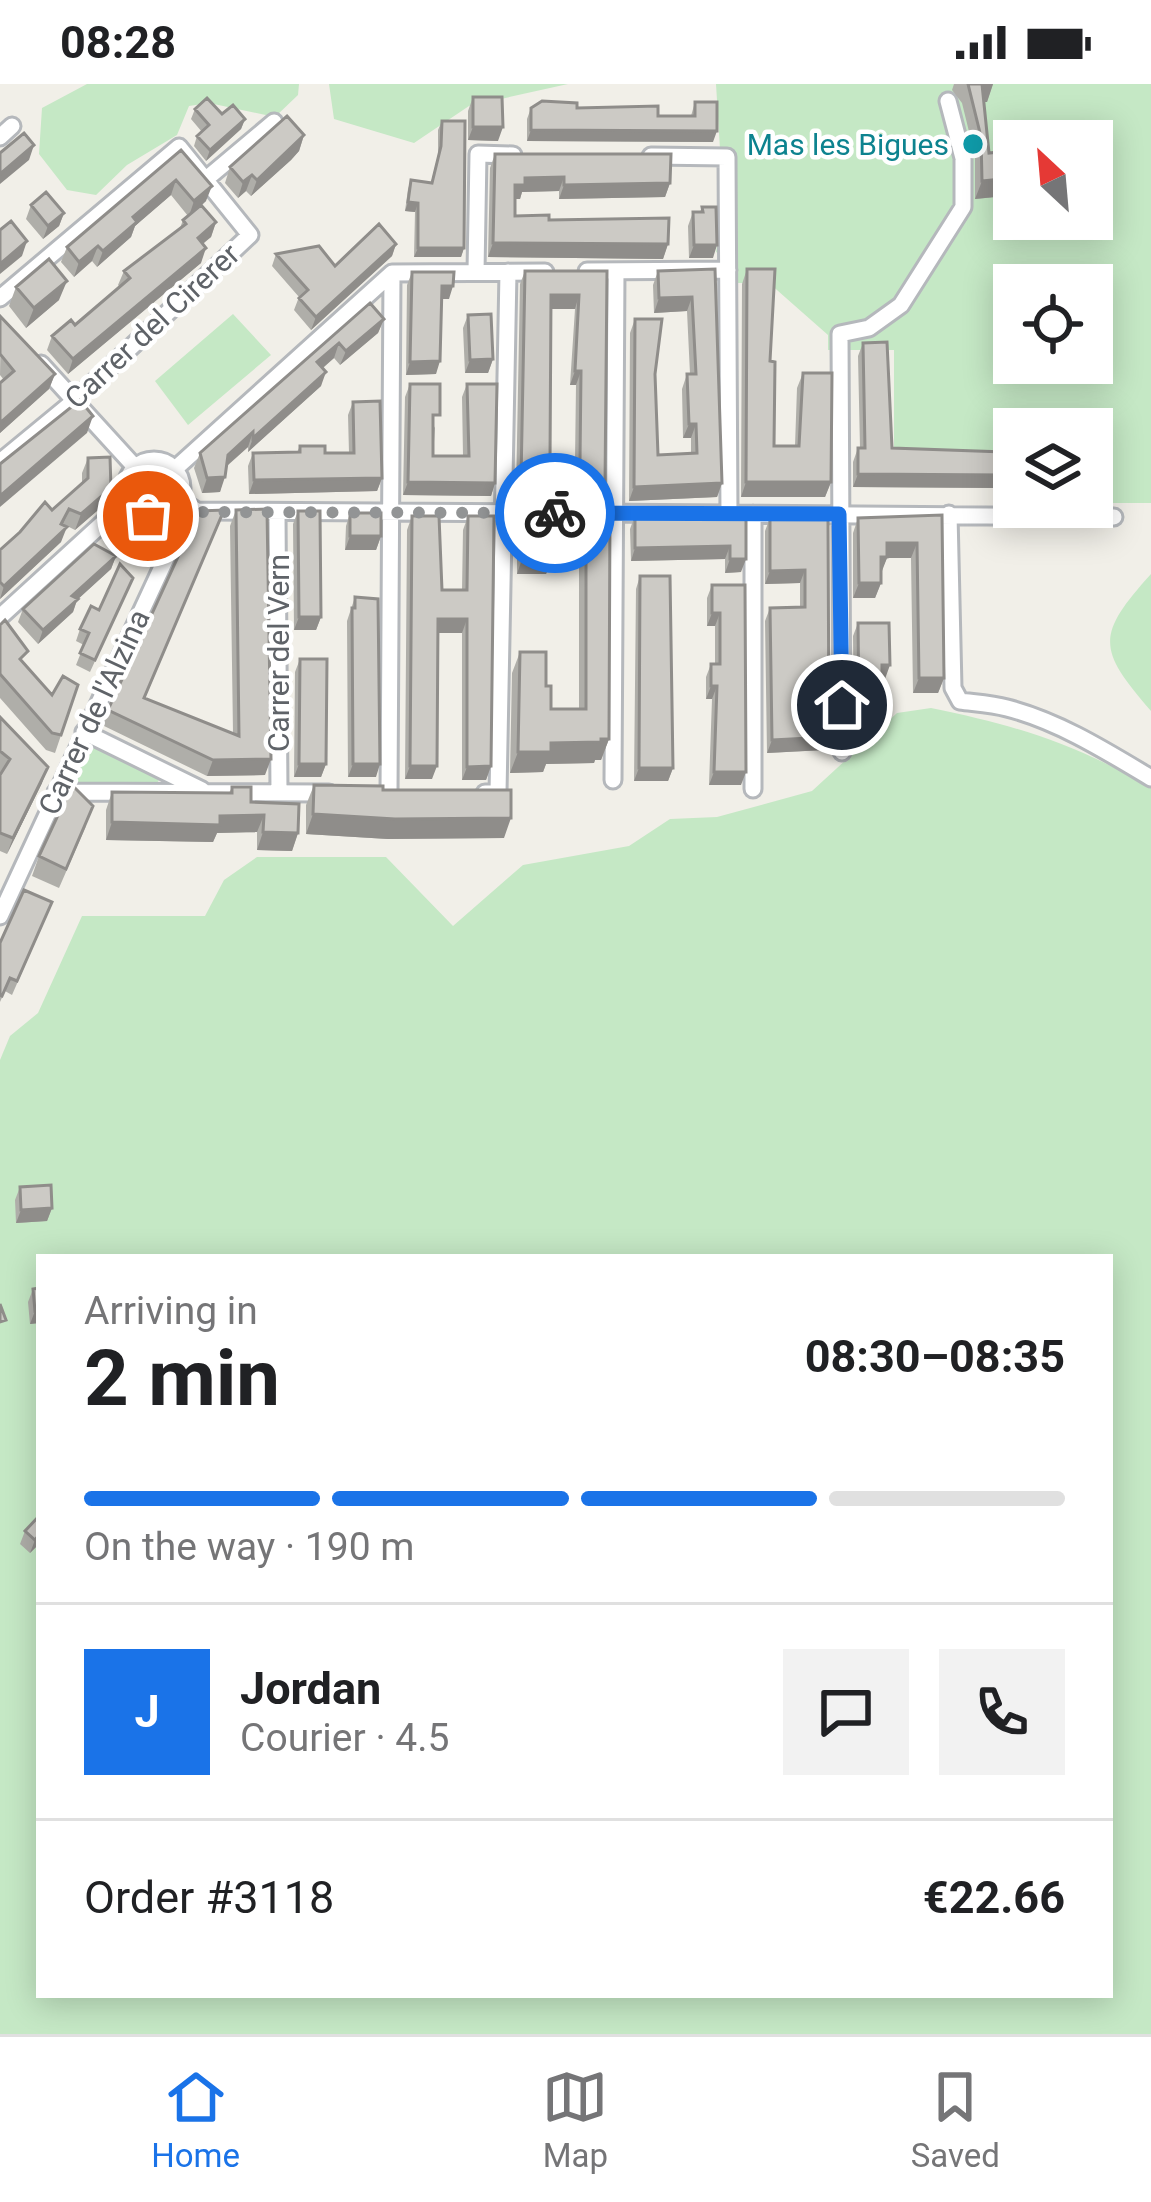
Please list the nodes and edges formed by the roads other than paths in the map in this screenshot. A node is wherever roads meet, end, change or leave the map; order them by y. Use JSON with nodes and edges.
{"nodes":[{"id":1,"x":948,"y":101,"type":"dead end"},
{"id":2,"x":274,"y":122,"type":"edge"},
{"id":3,"x":523,"y":155,"type":"edge"},
{"id":4,"x":636,"y":156,"type":"edge"},
{"id":5,"x":205,"y":180,"type":"junction"},
{"id":6,"x":728,"y":270,"type":"junction"},
{"id":7,"x":476,"y":272,"type":"junction"},
{"id":8,"x":508,"y":272,"type":"junction"},
{"id":9,"x":616,"y":272,"type":"junction"},
{"id":10,"x":392,"y":273,"type":"junction"},
{"id":11,"x":0,"y":298,"type":"edge"},
{"id":12,"x":29,"y":350,"type":"edge"},
{"id":13,"x":74,"y":401,"type":"junction"},
{"id":14,"x":0,"y":462,"type":"edge"},
{"id":15,"x":135,"y":467,"type":"junction"},
{"id":16,"x":175,"y":469,"type":"junction"},
{"id":17,"x":128,"y":500,"type":"junction"},
{"id":18,"x":177,"y":505,"type":"junction"},
{"id":19,"x":392,"y":511,"type":"junction"},
{"id":20,"x":503,"y":513,"type":"junction"},
{"id":21,"x":548,"y":513,"type":"edge"},
{"id":22,"x":571,"y":513,"type":"edge"},
{"id":23,"x":277,"y":514,"type":"junction"},
{"id":24,"x":616,"y":514,"type":"junction"},
{"id":25,"x":729,"y":514,"type":"junction"},
{"id":26,"x":753,"y":514,"type":"junction"},
{"id":27,"x":839,"y":514,"type":"junction"},
{"id":28,"x":949,"y":514,"type":"junction"},
{"id":29,"x":1114,"y":518,"type":"dead end"},
{"id":30,"x":0,"y":617,"type":"edge"},
{"id":31,"x":84,"y":732,"type":"junction"},
{"id":32,"x":842,"y":752,"type":"dead end"},
{"id":33,"x":45,"y":767,"type":"edge"},
{"id":34,"x":1151,"y":778,"type":"edge"},
{"id":35,"x":613,"y":780,"type":"dead end"},
{"id":36,"x":58,"y":788,"type":"junction"},
{"id":37,"x":753,"y":789,"type":"dead end"},
{"id":38,"x":205,"y":791,"type":"junction"},
{"id":39,"x":279,"y":793,"type":"junction"},
{"id":40,"x":345,"y":793,"type":"edge"},
{"id":41,"x":476,"y":793,"type":"edge"},
{"id":42,"x":367,"y":794,"type":"edge"},
{"id":43,"x":389,"y":794,"type":"junction"},
{"id":44,"x":411,"y":794,"type":"edge"},
{"id":45,"x":8,"y":877,"type":"edge"},
{"id":46,"x":0,"y":916,"type":"edge"}],
"edges":[{"from":1,"to":27,"type":"street"},
{"from":2,"to":5,"type":"street"},
{"from":3,"to":7,"type":"street"},
{"from":4,"to":6,"type":"street"},
{"from":5,"to":11,"type":"street"},
{"from":5,"to":13,"type":"street","name":"Carrer del Cirerer"},
{"from":6,"to":9,"type":"street"},
{"from":6,"to":25,"type":"street"},
{"from":7,"to":8,"type":"street"},
{"from":7,"to":10,"type":"street"},
{"from":8,"to":9,"type":"street"},
{"from":8,"to":20,"type":"street"},
{"from":9,"to":24,"type":"street"},
{"from":10,"to":16,"type":"street"},
{"from":10,"to":19,"type":"street"},
{"from":12,"to":13,"type":"street"},
{"from":13,"to":14,"type":"street","name":"Carrer del Cirerer"},
{"from":13,"to":15,"type":"street"},
{"from":15,"to":16,"type":"street"},
{"from":15,"to":17,"type":"street"},
{"from":16,"to":18,"type":"street"},
{"from":17,"to":18,"type":"street"},
{"from":17,"to":30,"type":"street"},
{"from":18,"to":23,"type":"street"},
{"from":18,"to":31,"type":"street","name":"Carrer de l'Alzina"},
{"from":19,"to":20,"type":"street"},
{"from":19,"to":23,"type":"street"},
{"from":19,"to":43,"type":"street"},
{"from":20,"to":21,"type":"street"},
{"from":20,"to":41,"type":"street"},
{"from":22,"to":24,"type":"street"},
{"from":23,"to":39,"type":"street","name":"Carrer del Vern"},
{"from":24,"to":25,"type":"street"},
{"from":24,"to":35,"type":"street"},
{"from":25,"to":26,"type":"street"},
{"from":26,"to":27,"type":"street"},
{"from":26,"to":37,"type":"street"},
{"from":27,"to":28,"type":"street"},
{"from":27,"to":32,"type":"street"},
{"from":28,"to":29,"type":"street"},
{"from":28,"to":34,"type":"street"},
{"from":31,"to":36,"type":"street","name":"Carrer de l'Alzina"},
{"from":31,"to":38,"type":"street"},
{"from":33,"to":36,"type":"street"},
{"from":36,"to":38,"type":"street"},
{"from":36,"to":45,"type":"street","name":"Carrer de l'Alzina"},
{"from":38,"to":39,"type":"street"},
{"from":39,"to":40,"type":"street"},
{"from":42,"to":43,"type":"street"},
{"from":43,"to":44,"type":"street"},
{"from":45,"to":46,"type":"street","name":"Carrer de l'Alzina"}]}
